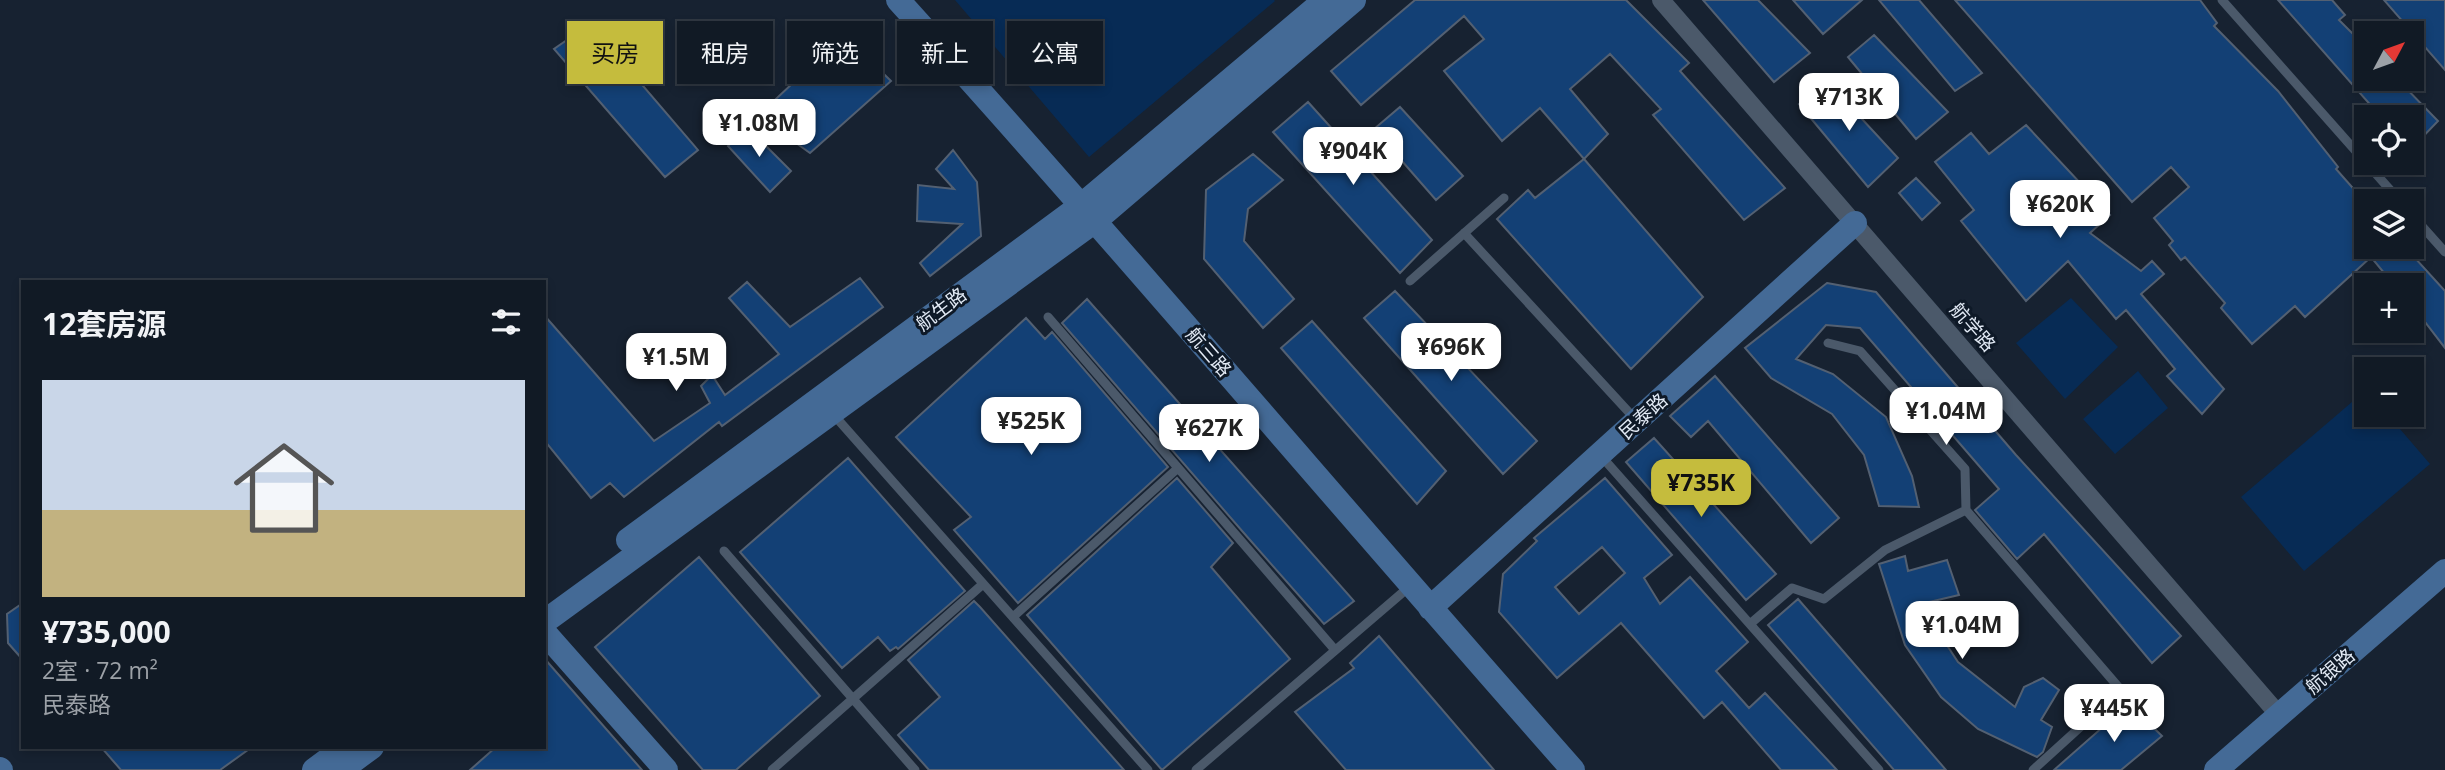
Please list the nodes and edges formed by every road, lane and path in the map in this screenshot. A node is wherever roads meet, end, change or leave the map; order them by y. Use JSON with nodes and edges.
{"nodes":[{"id":1,"x":898,"y":0,"type":"edge"},
{"id":2,"x":1325,"y":0,"type":"edge"},
{"id":3,"x":1354,"y":0,"type":"edge"},
{"id":4,"x":1661,"y":0,"type":"edge"},
{"id":5,"x":2222,"y":0,"type":"edge"},
{"id":6,"x":2389,"y":189,"type":"edge"},
{"id":7,"x":1504,"y":198,"type":"dead end"},
{"id":8,"x":1089,"y":213,"type":"junction"},
{"id":9,"x":1855,"y":223,"type":"junction"},
{"id":10,"x":2424,"y":229,"type":"edge"},
{"id":11,"x":1464,"y":233,"type":"junction"},
{"id":12,"x":2445,"y":253,"type":"edge"},
{"id":13,"x":1410,"y":281,"type":"dead end"},
{"id":14,"x":1048,"y":317,"type":"dead end"},
{"id":15,"x":1828,"y":343,"type":"dead end"},
{"id":16,"x":826,"y":406,"type":"junction"},
{"id":17,"x":1637,"y":421,"type":"junction"},
{"id":18,"x":1600,"y":454,"type":"junction"},
{"id":19,"x":1178,"y":468,"type":"junction"},
{"id":20,"x":1966,"y":510,"type":"junction"},
{"id":21,"x":724,"y":551,"type":"dead end"},
{"id":22,"x":2445,"y":572,"type":"edge"},
{"id":23,"x":983,"y":583,"type":"junction"},
{"id":24,"x":1410,"y":586,"type":"junction"},
{"id":25,"x":546,"y":600,"type":"edge"},
{"id":26,"x":1430,"y":608,"type":"junction"},
{"id":27,"x":1013,"y":617,"type":"junction"},
{"id":28,"x":546,"y":620,"type":"edge"},
{"id":29,"x":1750,"y":624,"type":"junction"},
{"id":30,"x":546,"y":634,"type":"edge"},
{"id":31,"x":1335,"y":650,"type":"junction"},
{"id":32,"x":853,"y":699,"type":"junction"},
{"id":33,"x":2280,"y":715,"type":"junction"},
{"id":34,"x":342,"y":749,"type":"edge"},
{"id":35,"x":369,"y":749,"type":"edge"},
{"id":36,"x":314,"y":770,"type":"edge"},
{"id":37,"x":341,"y":770,"type":"edge"},
{"id":38,"x":666,"y":770,"type":"edge"},
{"id":39,"x":772,"y":770,"type":"edge"},
{"id":40,"x":915,"y":770,"type":"edge"},
{"id":41,"x":1148,"y":770,"type":"edge"},
{"id":42,"x":1196,"y":770,"type":"edge"},
{"id":43,"x":1573,"y":770,"type":"edge"},
{"id":44,"x":1879,"y":770,"type":"edge"},
{"id":45,"x":2033,"y":770,"type":"edge"},
{"id":46,"x":2216,"y":770,"type":"edge"}],
"edges":[{"from":1,"to":8,"type":"street","name":"航三路"},
{"from":2,"to":8,"type":"street"},
{"from":3,"to":8,"type":"street"},
{"from":4,"to":9,"type":"street","name":"航学路"},
{"from":5,"to":6,"type":"lane"},
{"from":7,"to":11,"type":"lane"},
{"from":8,"to":16,"type":"street"},
{"from":8,"to":24,"type":"street","name":"航三路"},
{"from":9,"to":17,"type":"street","name":"民泰路"},
{"from":9,"to":33,"type":"street","name":"航学路"},
{"from":10,"to":12,"type":"lane"},
{"from":11,"to":13,"type":"lane"},
{"from":11,"to":17,"type":"lane"},
{"from":14,"to":19,"type":"lane"},
{"from":15,"to":20,"type":"lane"},
{"from":16,"to":23,"type":"lane"},
{"from":16,"to":25,"type":"street"},
{"from":16,"to":28,"type":"street"},
{"from":17,"to":18,"type":"street","name":"民泰路"},
{"from":18,"to":26,"type":"street","name":"民泰路"},
{"from":18,"to":29,"type":"lane"},
{"from":19,"to":27,"type":"lane"},
{"from":19,"to":31,"type":"lane"},
{"from":20,"to":29,"type":"lane"},
{"from":20,"to":45,"type":"lane"},
{"from":21,"to":32,"type":"lane"},
{"from":22,"to":33,"type":"street","name":"航银路"},
{"from":23,"to":27,"type":"lane"},
{"from":23,"to":32,"type":"lane"},
{"from":24,"to":26,"type":"street","name":"航三路"},
{"from":24,"to":31,"type":"lane"},
{"from":26,"to":43,"type":"street","name":"航三路"},
{"from":27,"to":41,"type":"lane"},
{"from":29,"to":44,"type":"lane"},
{"from":30,"to":38,"type":"street"},
{"from":31,"to":42,"type":"lane"},
{"from":32,"to":39,"type":"lane"},
{"from":32,"to":40,"type":"lane"},
{"from":33,"to":46,"type":"street","name":"航银路"},
{"from":34,"to":36,"type":"street"},
{"from":35,"to":37,"type":"street"}]}
